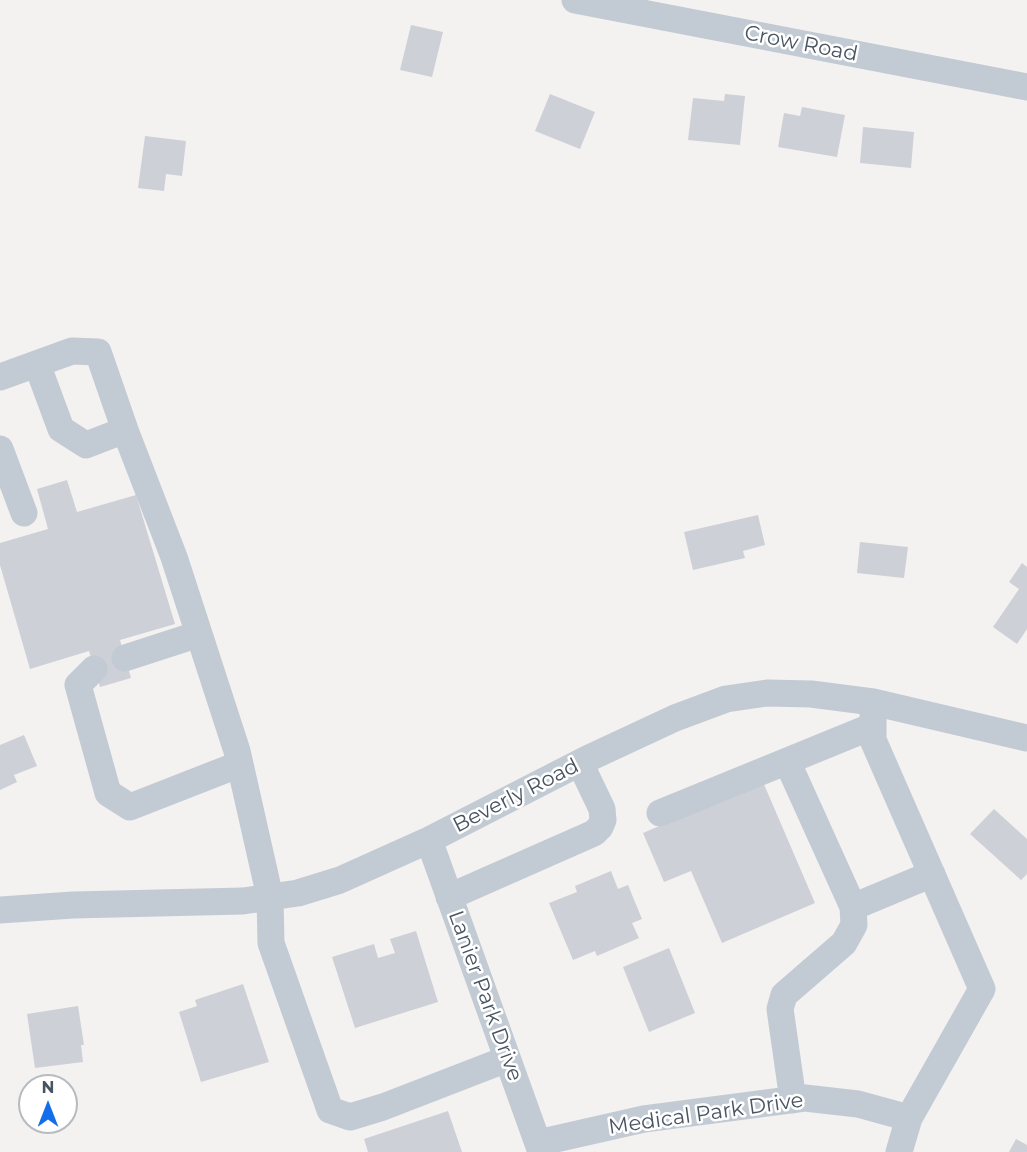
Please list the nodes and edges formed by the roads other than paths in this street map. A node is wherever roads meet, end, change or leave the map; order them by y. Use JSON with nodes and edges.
{"nodes":[{"id":1,"x":575,"y":0,"type":"edge"},
{"id":2,"x":1027,"y":87,"type":"edge"},
{"id":3,"x":37,"y":364,"type":"junction"},
{"id":4,"x":0,"y":378,"type":"edge"},
{"id":5,"x":125,"y":430,"type":"junction"},
{"id":6,"x":0,"y":450,"type":"edge"},
{"id":7,"x":24,"y":513,"type":"dead end"},
{"id":8,"x":199,"y":634,"type":"junction"},
{"id":9,"x":125,"y":658,"type":"dead end"},
{"id":10,"x":94,"y":669,"type":"dead end"},
{"id":11,"x":873,"y":714,"type":"junction"},
{"id":12,"x":1027,"y":738,"type":"edge"},
{"id":13,"x":787,"y":761,"type":"junction"},
{"id":14,"x":580,"y":763,"type":"junction"},
{"id":15,"x":240,"y":764,"type":"junction"},
{"id":16,"x":660,"y":813,"type":"dead end"},
{"id":17,"x":429,"y":840,"type":"junction"},
{"id":18,"x":932,"y":874,"type":"junction"},
{"id":19,"x":270,"y":897,"type":"junction"},
{"id":20,"x":449,"y":897,"type":"junction"},
{"id":21,"x":854,"y":907,"type":"junction"},
{"id":22,"x":0,"y":910,"type":"edge"},
{"id":23,"x":507,"y":1059,"type":"junction"},
{"id":24,"x":793,"y":1100,"type":"junction"},
{"id":25,"x":909,"y":1118,"type":"junction"},
{"id":26,"x":539,"y":1148,"type":"edge"},
{"id":27,"x":899,"y":1152,"type":"edge"}],
"edges":[{"from":1,"to":2,"type":"street","name":"Crow Road"},
{"from":3,"to":4,"type":"street"},
{"from":3,"to":5,"type":"street"},
{"from":3,"to":5,"type":"street"},
{"from":5,"to":8,"type":"street"},
{"from":6,"to":7,"type":"street"},
{"from":8,"to":9,"type":"street"},
{"from":8,"to":15,"type":"street"},
{"from":10,"to":15,"type":"street"},
{"from":11,"to":12,"type":"street","name":"Beverly Road"},
{"from":11,"to":13,"type":"street"},
{"from":11,"to":14,"type":"street","name":"Beverly Road"},
{"from":11,"to":18,"type":"street"},
{"from":13,"to":16,"type":"street"},
{"from":13,"to":21,"type":"street"},
{"from":14,"to":17,"type":"street","name":"Beverly Road"},
{"from":14,"to":20,"type":"street"},
{"from":15,"to":19,"type":"street"},
{"from":17,"to":19,"type":"street","name":"Beverly Road"},
{"from":17,"to":20,"type":"street","name":"Lanier Park Drive"},
{"from":18,"to":21,"type":"street"},
{"from":18,"to":25,"type":"street"},
{"from":19,"to":22,"type":"street","name":"Beverly Road"},
{"from":19,"to":23,"type":"street"},
{"from":20,"to":23,"type":"street","name":"Lanier Park Drive"},
{"from":21,"to":24,"type":"street"},
{"from":23,"to":26,"type":"street","name":"Lanier Park Drive"},
{"from":24,"to":25,"type":"street","name":"Medical Park Drive"},
{"from":24,"to":26,"type":"street","name":"Medical Park Drive"},
{"from":25,"to":27,"type":"street"}]}
